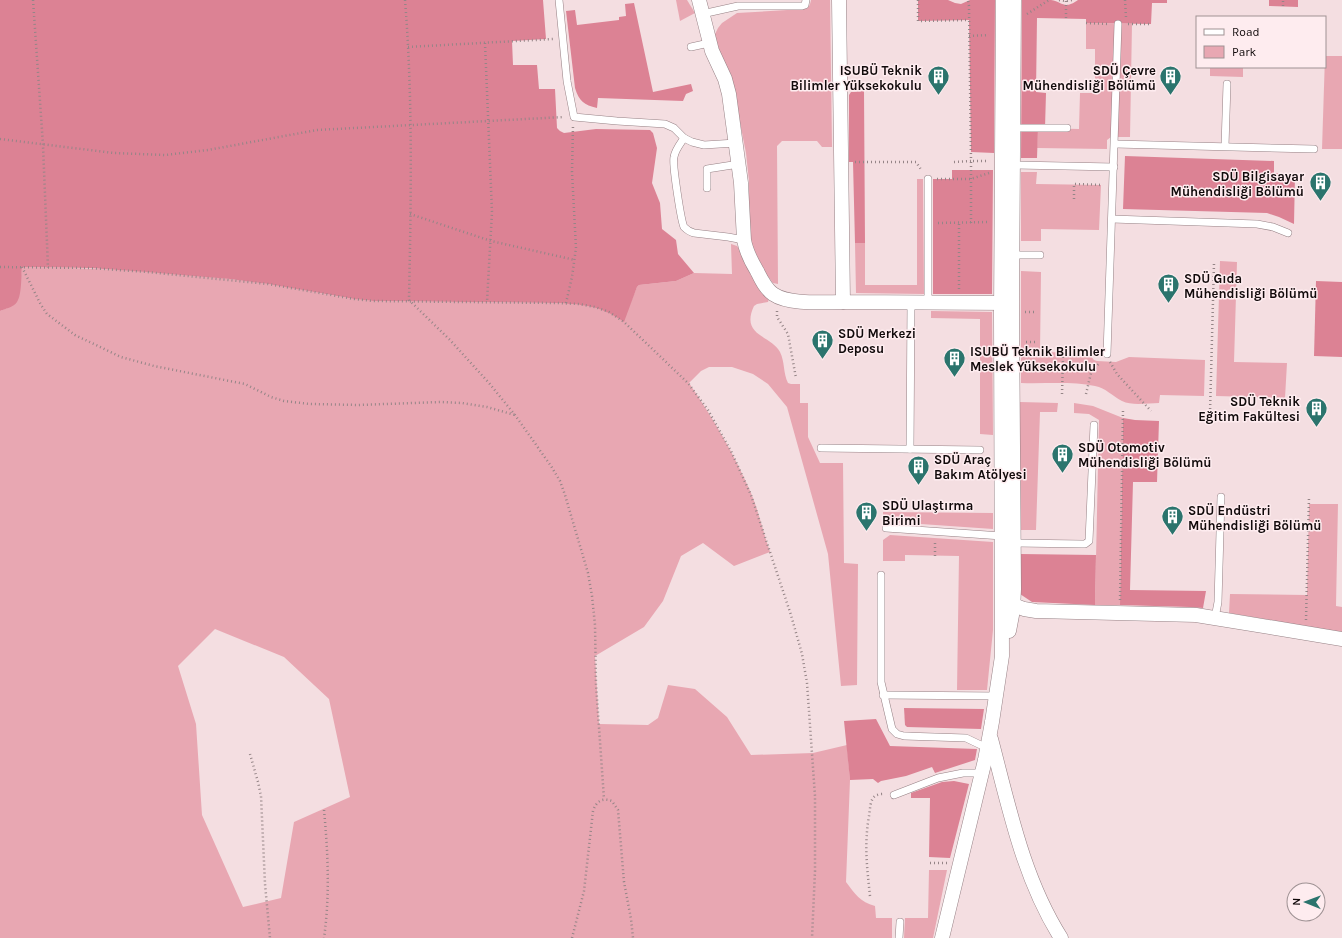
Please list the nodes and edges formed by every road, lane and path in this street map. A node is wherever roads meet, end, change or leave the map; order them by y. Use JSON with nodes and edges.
{"nodes":[{"id":1,"x":33,"y":0,"type":"edge"},
{"id":2,"x":405,"y":0,"type":"edge"},
{"id":3,"x":559,"y":0,"type":"edge"},
{"id":4,"x":699,"y":0,"type":"edge"},
{"id":5,"x":806,"y":0,"type":"edge"},
{"id":6,"x":839,"y":0,"type":"edge"},
{"id":7,"x":918,"y":0,"type":"edge"},
{"id":8,"x":968,"y":0,"type":"edge"},
{"id":9,"x":1003,"y":0,"type":"edge"},
{"id":10,"x":1014,"y":0,"type":"edge"},
{"id":11,"x":1049,"y":0,"type":"edge"},
{"id":12,"x":1059,"y":0,"type":"edge"},
{"id":13,"x":1072,"y":0,"type":"edge"},
{"id":14,"x":1125,"y":0,"type":"edge"},
{"id":15,"x":1283,"y":0,"type":"edge"},
{"id":16,"x":1066,"y":1,"type":"junction"},
{"id":17,"x":1283,"y":6,"type":"dead end"},
{"id":18,"x":702,"y":14,"type":"junction"},
{"id":19,"x":1022,"y":18,"type":"dead end"},
{"id":20,"x":1066,"y":18,"type":"dead end"},
{"id":21,"x":969,"y":20,"type":"junction"},
{"id":22,"x":1118,"y":24,"type":"dead end"},
{"id":23,"x":1126,"y":24,"type":"dead end"},
{"id":24,"x":994,"y":35,"type":"dead end"},
{"id":25,"x":969,"y":36,"type":"junction"},
{"id":26,"x":563,"y":38,"type":"junction"},
{"id":27,"x":485,"y":43,"type":"junction"},
{"id":28,"x":709,"y":43,"type":"junction"},
{"id":29,"x":408,"y":47,"type":"junction"},
{"id":30,"x":691,"y":47,"type":"dead end"},
{"id":31,"x":1227,"y":84,"type":"dead end"},
{"id":32,"x":574,"y":117,"type":"junction"},
{"id":33,"x":489,"y":121,"type":"junction"},
{"id":34,"x":410,"y":124,"type":"junction"},
{"id":35,"x":1014,"y":128,"type":"junction"},
{"id":36,"x":1067,"y":128,"type":"dead end"},
{"id":37,"x":684,"y":138,"type":"junction"},
{"id":38,"x":0,"y":139,"type":"edge"},
{"id":39,"x":736,"y":143,"type":"junction"},
{"id":40,"x":1114,"y":144,"type":"junction"},
{"id":41,"x":43,"y":145,"type":"junction"},
{"id":42,"x":1225,"y":146,"type":"junction"},
{"id":43,"x":1314,"y":149,"type":"dead end"},
{"id":44,"x":971,"y":161,"type":"junction"},
{"id":45,"x":841,"y":162,"type":"junction"},
{"id":46,"x":916,"y":162,"type":"dead end"},
{"id":47,"x":954,"y":162,"type":"dead end"},
{"id":48,"x":739,"y":164,"type":"junction"},
{"id":49,"x":1001,"y":166,"type":"junction"},
{"id":50,"x":1114,"y":167,"type":"junction"},
{"id":51,"x":928,"y":179,"type":"joint"},
{"id":52,"x":971,"y":179,"type":"junction"},
{"id":53,"x":1113,"y":185,"type":"junction"},
{"id":54,"x":707,"y":188,"type":"dead end"},
{"id":55,"x":1074,"y":199,"type":"dead end"},
{"id":56,"x":410,"y":214,"type":"junction"},
{"id":57,"x":1112,"y":219,"type":"junction"},
{"id":58,"x":993,"y":222,"type":"dead end"},
{"id":59,"x":928,"y":223,"type":"junction"},
{"id":60,"x":959,"y":223,"type":"junction"},
{"id":61,"x":971,"y":223,"type":"junction"},
{"id":62,"x":1288,"y":233,"type":"dead end"},
{"id":63,"x":744,"y":240,"type":"junction"},
{"id":64,"x":491,"y":241,"type":"junction"},
{"id":65,"x":1013,"y":255,"type":"junction"},
{"id":66,"x":1040,"y":255,"type":"dead end"},
{"id":67,"x":575,"y":260,"type":"junction"},
{"id":68,"x":1214,"y":263,"type":"dead end"},
{"id":69,"x":0,"y":267,"type":"edge"},
{"id":70,"x":22,"y":267,"type":"junction"},
{"id":71,"x":48,"y":268,"type":"junction"},
{"id":72,"x":779,"y":297,"type":"junction"},
{"id":73,"x":409,"y":300,"type":"junction"},
{"id":74,"x":488,"y":302,"type":"junction"},
{"id":75,"x":843,"y":302,"type":"junction"},
{"id":76,"x":911,"y":302,"type":"junction"},
{"id":77,"x":928,"y":302,"type":"junction"},
{"id":78,"x":566,"y":303,"type":"junction"},
{"id":79,"x":959,"y":303,"type":"junction"},
{"id":80,"x":1011,"y":306,"type":"junction"},
{"id":81,"x":1037,"y":312,"type":"dead end"},
{"id":82,"x":1020,"y":342,"type":"dead end"},
{"id":83,"x":1038,"y":342,"type":"dead end"},
{"id":84,"x":1108,"y":354,"type":"junction"},
{"id":85,"x":1064,"y":357,"type":"dead end"},
{"id":86,"x":796,"y":378,"type":"dead end"},
{"id":87,"x":1062,"y":394,"type":"dead end"},
{"id":88,"x":1086,"y":394,"type":"dead end"},
{"id":89,"x":1123,"y":410,"type":"dead end"},
{"id":90,"x":1151,"y":411,"type":"dead end"},
{"id":91,"x":1210,"y":412,"type":"dead end"},
{"id":92,"x":515,"y":415,"type":"junction"},
{"id":93,"x":1094,"y":425,"type":"dead end"},
{"id":94,"x":821,"y":448,"type":"dead end"},
{"id":95,"x":910,"y":449,"type":"junction"},
{"id":96,"x":980,"y":450,"type":"dead end"},
{"id":97,"x":1221,"y":497,"type":"dead end"},
{"id":98,"x":1309,"y":497,"type":"dead end"},
{"id":99,"x":886,"y":528,"type":"dead end"},
{"id":100,"x":935,"y":532,"type":"junction"},
{"id":101,"x":1008,"y":539,"type":"junction"},
{"id":102,"x":935,"y":556,"type":"dead end"},
{"id":103,"x":881,"y":575,"type":"dead end"},
{"id":104,"x":1008,"y":603,"type":"junction"},
{"id":105,"x":1120,"y":605,"type":"dead end"},
{"id":106,"x":1215,"y":618,"type":"junction"},
{"id":107,"x":1306,"y":626,"type":"dead end"},
{"id":108,"x":1342,"y":640,"type":"edge"},
{"id":109,"x":883,"y":695,"type":"junction"},
{"id":110,"x":997,"y":696,"type":"junction"},
{"id":111,"x":988,"y":741,"type":"junction"},
{"id":112,"x":250,"y":754,"type":"dead end"},
{"id":113,"x":982,"y":773,"type":"junction"},
{"id":114,"x":894,"y":795,"type":"joint"},
{"id":115,"x":604,"y":799,"type":"junction"},
{"id":116,"x":324,"y":810,"type":"dead end"},
{"id":117,"x":870,"y":896,"type":"dead end"},
{"id":118,"x":900,"y":922,"type":"dead end"},
{"id":119,"x":270,"y":938,"type":"edge"},
{"id":120,"x":324,"y":938,"type":"edge"},
{"id":121,"x":572,"y":938,"type":"edge"},
{"id":122,"x":633,"y":938,"type":"edge"},
{"id":123,"x":812,"y":938,"type":"edge"},
{"id":124,"x":899,"y":938,"type":"edge"},
{"id":125,"x":942,"y":938,"type":"edge"},
{"id":126,"x":1061,"y":938,"type":"edge"}],
"edges":[{"from":1,"to":41,"type":"path"},
{"from":2,"to":29,"type":"path"},
{"from":3,"to":26,"type":"lane"},
{"from":4,"to":18,"type":"street"},
{"from":5,"to":18,"type":"lane"},
{"from":6,"to":45,"type":"street"},
{"from":7,"to":21,"type":"path"},
{"from":8,"to":21,"type":"path"},
{"from":9,"to":49,"type":"street"},
{"from":10,"to":35,"type":"street"},
{"from":11,"to":19,"type":"path"},
{"from":12,"to":16,"type":"path"},
{"from":13,"to":16,"type":"path"},
{"from":14,"to":23,"type":"path"},
{"from":15,"to":17,"type":"path"},
{"from":16,"to":20,"type":"path"},
{"from":18,"to":28,"type":"street"},
{"from":21,"to":25,"type":"path"},
{"from":22,"to":40,"type":"lane"},
{"from":24,"to":25,"type":"path"},
{"from":25,"to":44,"type":"path"},
{"from":26,"to":27,"type":"path"},
{"from":26,"to":32,"type":"lane"},
{"from":27,"to":29,"type":"path"},
{"from":27,"to":33,"type":"path"},
{"from":28,"to":30,"type":"lane"},
{"from":28,"to":39,"type":"street"},
{"from":29,"to":34,"type":"path"},
{"from":31,"to":42,"type":"lane"},
{"from":32,"to":33,"type":"path"},
{"from":32,"to":37,"type":"lane"},
{"from":32,"to":67,"type":"path"},
{"from":33,"to":34,"type":"path"},
{"from":33,"to":64,"type":"path"},
{"from":34,"to":41,"type":"path"},
{"from":34,"to":56,"type":"path"},
{"from":35,"to":36,"type":"lane"},
{"from":35,"to":49,"type":"street"},
{"from":37,"to":39,"type":"lane"},
{"from":37,"to":63,"type":"lane"},
{"from":38,"to":41,"type":"path"},
{"from":39,"to":48,"type":"street"},
{"from":40,"to":42,"type":"lane"},
{"from":40,"to":50,"type":"lane"},
{"from":41,"to":71,"type":"path"},
{"from":42,"to":43,"type":"lane"},
{"from":44,"to":47,"type":"path"},
{"from":44,"to":49,"type":"path"},
{"from":44,"to":52,"type":"path"},
{"from":45,"to":46,"type":"path"},
{"from":45,"to":75,"type":"street"},
{"from":48,"to":54,"type":"lane"},
{"from":48,"to":63,"type":"street"},
{"from":49,"to":50,"type":"lane"},
{"from":49,"to":52,"type":"path"},
{"from":49,"to":65,"type":"street"},
{"from":49,"to":80,"type":"street"},
{"from":50,"to":53,"type":"lane"},
{"from":51,"to":52,"type":"path"},
{"from":51,"to":59,"type":"lane"},
{"from":52,"to":61,"type":"path"},
{"from":53,"to":55,"type":"path"},
{"from":53,"to":57,"type":"lane"},
{"from":56,"to":64,"type":"path"},
{"from":56,"to":73,"type":"path"},
{"from":57,"to":62,"type":"lane"},
{"from":57,"to":84,"type":"lane"},
{"from":58,"to":61,"type":"path"},
{"from":59,"to":60,"type":"path"},
{"from":59,"to":77,"type":"lane"},
{"from":60,"to":61,"type":"path"},
{"from":60,"to":79,"type":"path"},
{"from":63,"to":72,"type":"street"},
{"from":64,"to":67,"type":"path"},
{"from":64,"to":74,"type":"path"},
{"from":65,"to":66,"type":"lane"},
{"from":65,"to":80,"type":"street"},
{"from":67,"to":78,"type":"path"},
{"from":68,"to":91,"type":"path"},
{"from":69,"to":70,"type":"path"},
{"from":70,"to":71,"type":"path"},
{"from":70,"to":92,"type":"path"},
{"from":71,"to":73,"type":"path"},
{"from":72,"to":75,"type":"street"},
{"from":72,"to":86,"type":"path"},
{"from":73,"to":74,"type":"path"},
{"from":73,"to":92,"type":"path"},
{"from":74,"to":78,"type":"path"},
{"from":75,"to":76,"type":"street"},
{"from":76,"to":77,"type":"street"},
{"from":76,"to":95,"type":"lane"},
{"from":77,"to":79,"type":"street"},
{"from":78,"to":123,"type":"path"},
{"from":79,"to":80,"type":"street"},
{"from":80,"to":81,"type":"path"},
{"from":80,"to":101,"type":"street"},
{"from":82,"to":83,"type":"path"},
{"from":84,"to":88,"type":"path"},
{"from":84,"to":90,"type":"path"},
{"from":85,"to":87,"type":"path"},
{"from":89,"to":105,"type":"path"},
{"from":92,"to":115,"type":"path"},
{"from":93,"to":101,"type":"lane"},
{"from":94,"to":95,"type":"lane"},
{"from":95,"to":96,"type":"lane"},
{"from":97,"to":106,"type":"lane"},
{"from":98,"to":107,"type":"path"},
{"from":99,"to":100,"type":"lane"},
{"from":100,"to":101,"type":"lane"},
{"from":100,"to":102,"type":"path"},
{"from":101,"to":104,"type":"street"},
{"from":103,"to":109,"type":"lane"},
{"from":104,"to":106,"type":"street"},
{"from":104,"to":110,"type":"street"},
{"from":106,"to":108,"type":"street"},
{"from":109,"to":110,"type":"lane"},
{"from":109,"to":111,"type":"lane"},
{"from":110,"to":111,"type":"street"},
{"from":111,"to":113,"type":"street"},
{"from":111,"to":126,"type":"street"},
{"from":112,"to":119,"type":"path"},
{"from":113,"to":114,"type":"lane"},
{"from":113,"to":125,"type":"street"},
{"from":114,"to":117,"type":"path"},
{"from":115,"to":121,"type":"path"},
{"from":115,"to":122,"type":"path"},
{"from":116,"to":120,"type":"path"},
{"from":118,"to":124,"type":"lane"}]}
